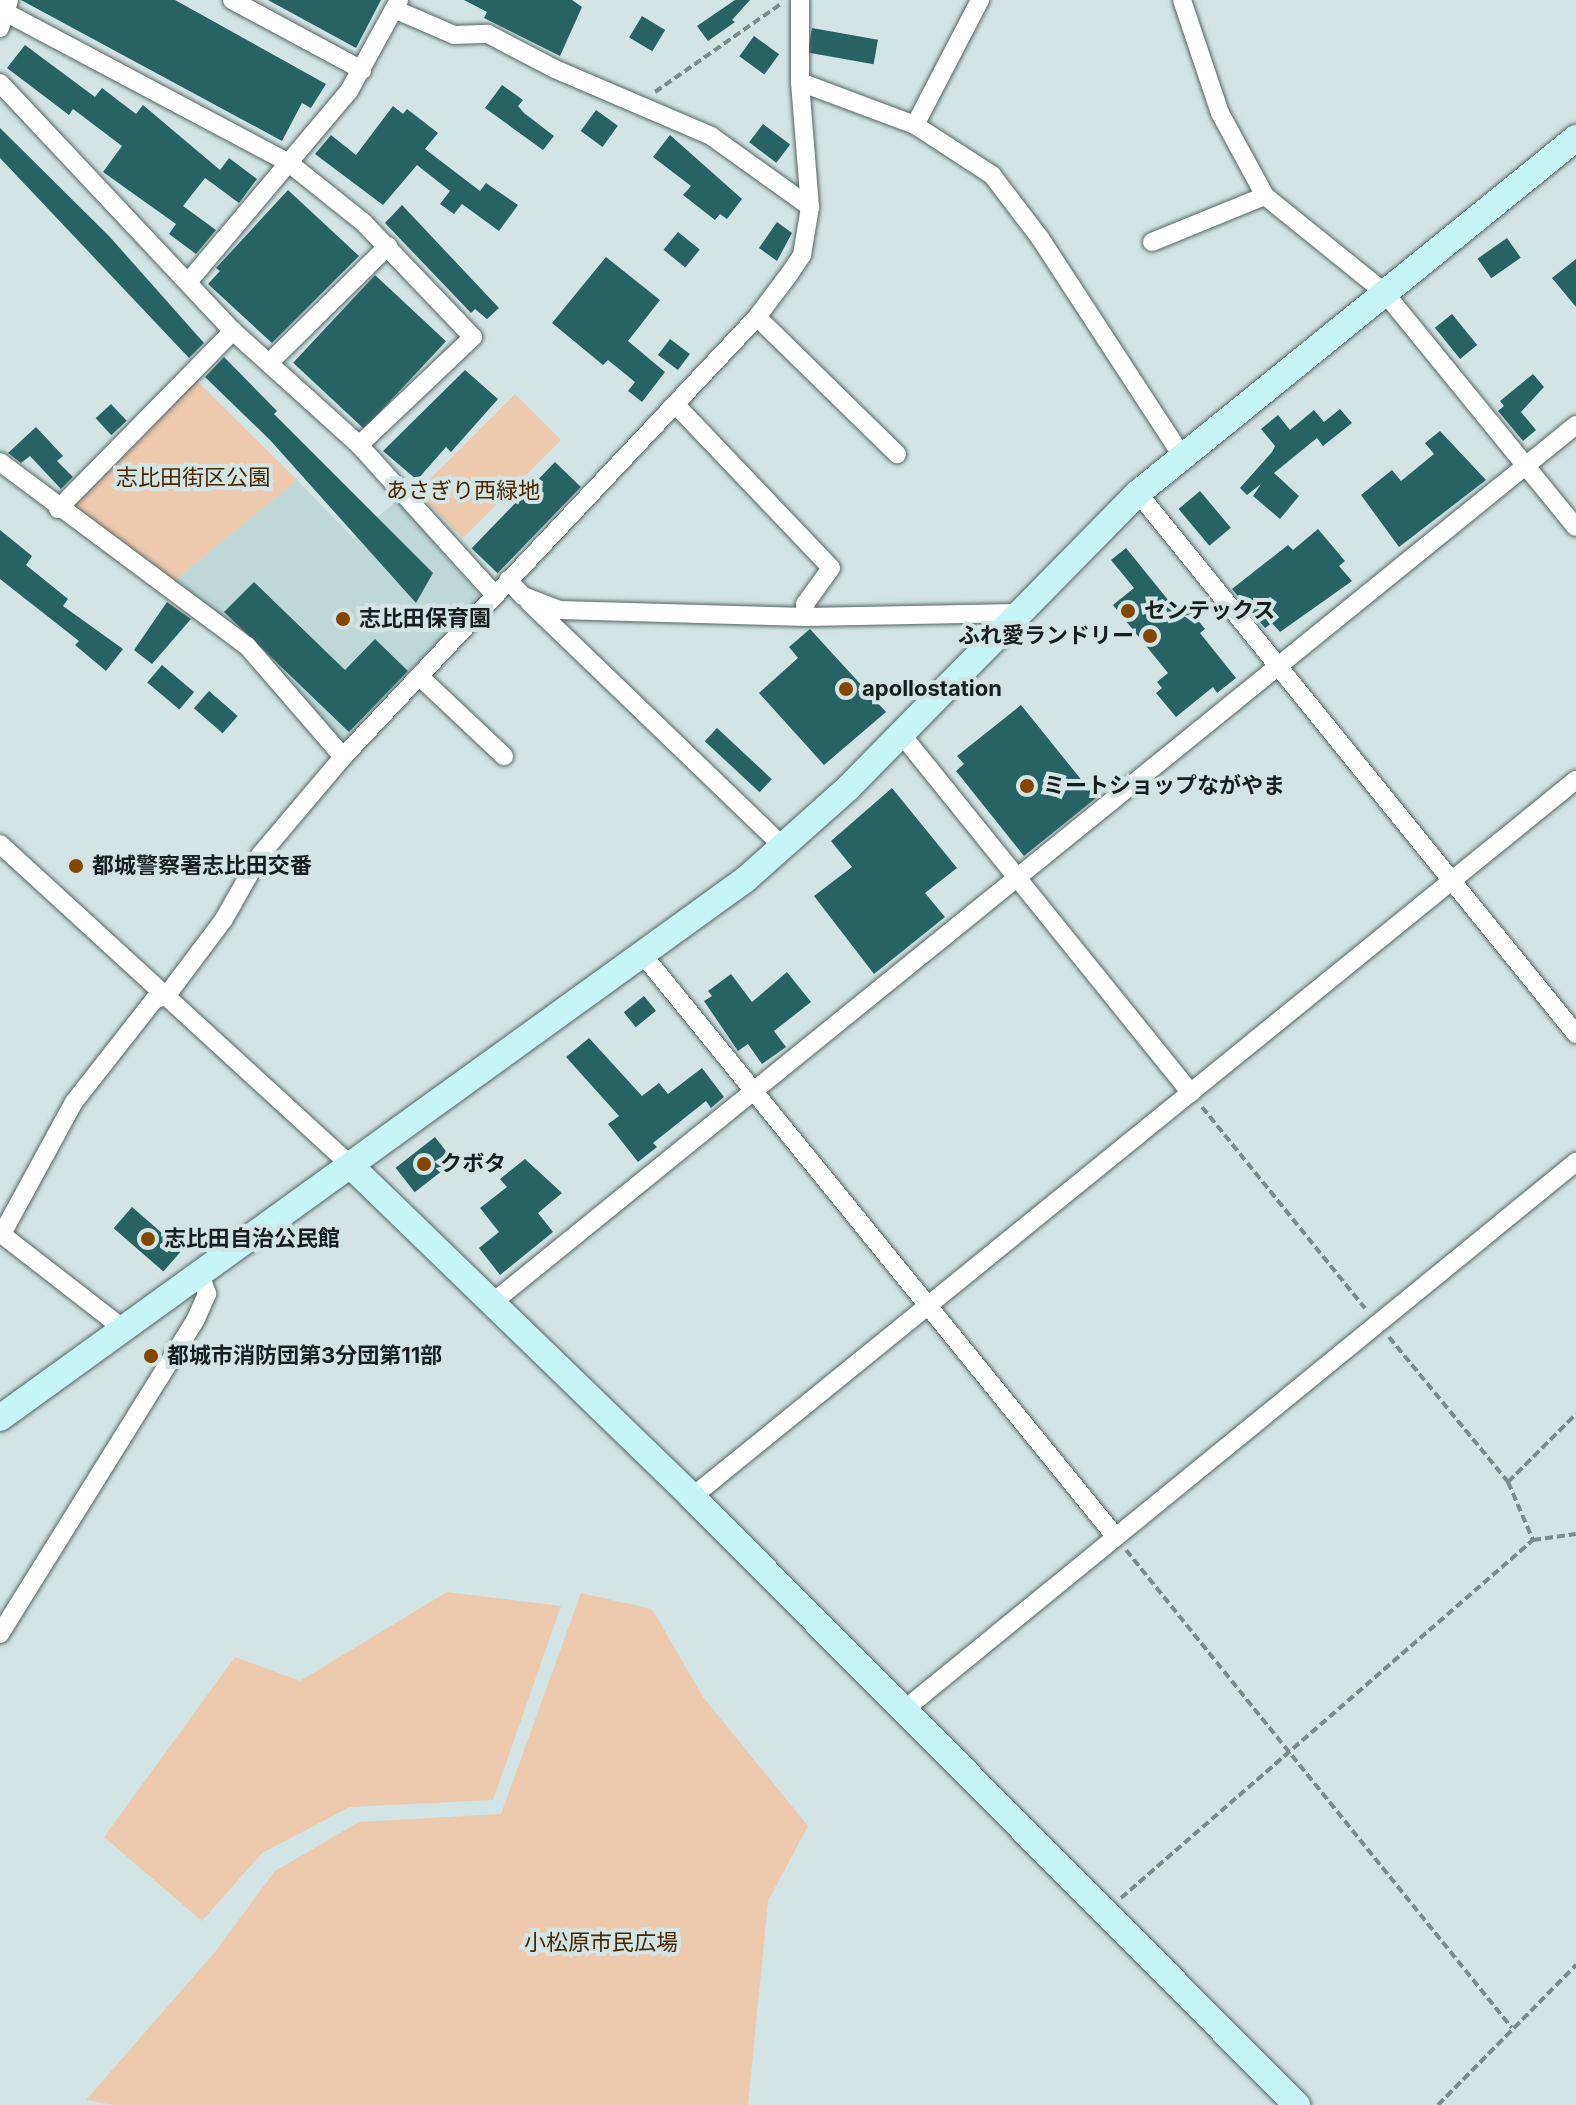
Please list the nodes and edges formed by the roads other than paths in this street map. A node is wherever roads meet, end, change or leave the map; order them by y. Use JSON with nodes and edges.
{"nodes":[{"id":1,"x":232,"y":0,"type":"edge"},
{"id":2,"x":800,"y":0,"type":"edge"},
{"id":3,"x":980,"y":0,"type":"edge"},
{"id":4,"x":1182,"y":0,"type":"edge"},
{"id":5,"x":396,"y":4,"type":"edge"},
{"id":6,"x":5,"y":13,"type":"edge"},
{"id":7,"x":362,"y":70,"type":"junction"},
{"id":8,"x":800,"y":82,"type":"junction"},
{"id":9,"x":0,"y":83,"type":"edge"},
{"id":10,"x":915,"y":125,"type":"junction"},
{"id":11,"x":1573,"y":147,"type":"edge"},
{"id":12,"x":289,"y":163,"type":"junction"},
{"id":13,"x":1265,"y":196,"type":"junction"},
{"id":14,"x":810,"y":207,"type":"junction"},
{"id":15,"x":1152,"y":242,"type":"dead end"},
{"id":16,"x":388,"y":246,"type":"junction"},
{"id":17,"x":189,"y":281,"type":"junction"},
{"id":18,"x":1384,"y":292,"type":"junction"},
{"id":19,"x":757,"y":317,"type":"junction"},
{"id":20,"x":233,"y":331,"type":"junction"},
{"id":21,"x":269,"y":363,"type":"junction"},
{"id":22,"x":675,"y":404,"type":"junction"},
{"id":23,"x":1576,"y":425,"type":"edge"},
{"id":24,"x":359,"y":445,"type":"junction"},
{"id":25,"x":897,"y":454,"type":"dead end"},
{"id":26,"x":1182,"y":456,"type":"junction"},
{"id":27,"x":0,"y":462,"type":"edge"},
{"id":28,"x":1527,"y":465,"type":"junction"},
{"id":29,"x":1138,"y":493,"type":"junction"},
{"id":30,"x":58,"y":509,"type":"junction"},
{"id":31,"x":1576,"y":527,"type":"edge"},
{"id":32,"x":508,"y":580,"type":"junction"},
{"id":33,"x":495,"y":595,"type":"junction"},
{"id":34,"x":523,"y":596,"type":"junction"},
{"id":35,"x":1018,"y":613,"type":"junction"},
{"id":36,"x":806,"y":617,"type":"junction"},
{"id":37,"x":1277,"y":667,"type":"junction"},
{"id":38,"x":419,"y":676,"type":"junction"},
{"id":39,"x":902,"y":735,"type":"junction"},
{"id":40,"x":504,"y":756,"type":"dead end"},
{"id":41,"x":343,"y":757,"type":"junction"},
{"id":42,"x":1576,"y":780,"type":"edge"},
{"id":43,"x":0,"y":844,"type":"edge"},
{"id":44,"x":784,"y":847,"type":"junction"},
{"id":45,"x":1018,"y":879,"type":"junction"},
{"id":46,"x":1450,"y":882,"type":"junction"},
{"id":47,"x":644,"y":956,"type":"junction"},
{"id":48,"x":167,"y":995,"type":"junction"},
{"id":49,"x":1576,"y":1034,"type":"edge"},
{"id":50,"x":754,"y":1091,"type":"junction"},
{"id":51,"x":1191,"y":1093,"type":"junction"},
{"id":52,"x":1576,"y":1162,"type":"edge"},
{"id":53,"x":351,"y":1166,"type":"junction"},
{"id":54,"x":1,"y":1233,"type":"edge"},
{"id":55,"x":201,"y":1277,"type":"junction"},
{"id":56,"x":492,"y":1303,"type":"junction"},
{"id":57,"x":928,"y":1304,"type":"junction"},
{"id":58,"x":125,"y":1330,"type":"junction"},
{"id":59,"x":0,"y":1418,"type":"edge"},
{"id":60,"x":692,"y":1497,"type":"junction"},
{"id":61,"x":1115,"y":1536,"type":"junction"},
{"id":62,"x":0,"y":1634,"type":"edge"},
{"id":63,"x":905,"y":1709,"type":"junction"},
{"id":64,"x":1297,"y":2105,"type":"edge"}],
"edges":[{"from":1,"to":7,"type":"street"},
{"from":2,"to":8,"type":"street"},
{"from":3,"to":10,"type":"street"},
{"from":4,"to":13,"type":"street"},
{"from":5,"to":7,"type":"street"},
{"from":5,"to":14,"type":"street"},
{"from":6,"to":12,"type":"street"},
{"from":7,"to":12,"type":"street"},
{"from":8,"to":10,"type":"street"},
{"from":8,"to":14,"type":"street"},
{"from":9,"to":17,"type":"street"},
{"from":10,"to":26,"type":"street"},
{"from":11,"to":18,"type":"street"},
{"from":12,"to":16,"type":"street"},
{"from":12,"to":17,"type":"street"},
{"from":13,"to":15,"type":"street"},
{"from":13,"to":18,"type":"street"},
{"from":14,"to":19,"type":"street"},
{"from":16,"to":21,"type":"street"},
{"from":16,"to":24,"type":"street"},
{"from":17,"to":20,"type":"street"},
{"from":18,"to":26,"type":"street"},
{"from":18,"to":28,"type":"street"},
{"from":19,"to":22,"type":"street"},
{"from":19,"to":25,"type":"street"},
{"from":20,"to":21,"type":"street"},
{"from":20,"to":30,"type":"street"},
{"from":21,"to":24,"type":"street"},
{"from":22,"to":32,"type":"street"},
{"from":22,"to":36,"type":"street"},
{"from":23,"to":28,"type":"street"},
{"from":24,"to":33,"type":"street"},
{"from":26,"to":29,"type":"street"},
{"from":27,"to":30,"type":"street"},
{"from":28,"to":31,"type":"street"},
{"from":28,"to":37,"type":"street"},
{"from":29,"to":35,"type":"street"},
{"from":29,"to":37,"type":"street"},
{"from":30,"to":41,"type":"street"},
{"from":32,"to":33,"type":"street"},
{"from":32,"to":34,"type":"street"},
{"from":33,"to":38,"type":"street"},
{"from":34,"to":36,"type":"street"},
{"from":34,"to":44,"type":"street"},
{"from":35,"to":36,"type":"street"},
{"from":35,"to":39,"type":"street"},
{"from":37,"to":45,"type":"street"},
{"from":37,"to":46,"type":"street"},
{"from":38,"to":40,"type":"street"},
{"from":38,"to":41,"type":"street"},
{"from":39,"to":44,"type":"street"},
{"from":39,"to":45,"type":"street"},
{"from":41,"to":48,"type":"street"},
{"from":42,"to":46,"type":"street"},
{"from":43,"to":48,"type":"street"},
{"from":44,"to":47,"type":"street"},
{"from":45,"to":50,"type":"street"},
{"from":45,"to":51,"type":"street"},
{"from":46,"to":49,"type":"street"},
{"from":46,"to":51,"type":"street"},
{"from":47,"to":50,"type":"street"},
{"from":47,"to":53,"type":"street"},
{"from":48,"to":53,"type":"street"},
{"from":48,"to":54,"type":"street"},
{"from":50,"to":56,"type":"street"},
{"from":50,"to":57,"type":"street"},
{"from":51,"to":57,"type":"street"},
{"from":52,"to":61,"type":"street"},
{"from":53,"to":55,"type":"street"},
{"from":53,"to":56,"type":"street"},
{"from":54,"to":58,"type":"street"},
{"from":55,"to":58,"type":"street"},
{"from":55,"to":62,"type":"street"},
{"from":56,"to":60,"type":"street"},
{"from":57,"to":60,"type":"street"},
{"from":57,"to":61,"type":"street"},
{"from":58,"to":59,"type":"street"},
{"from":60,"to":63,"type":"street"},
{"from":61,"to":63,"type":"street"},
{"from":63,"to":64,"type":"street"}]}
